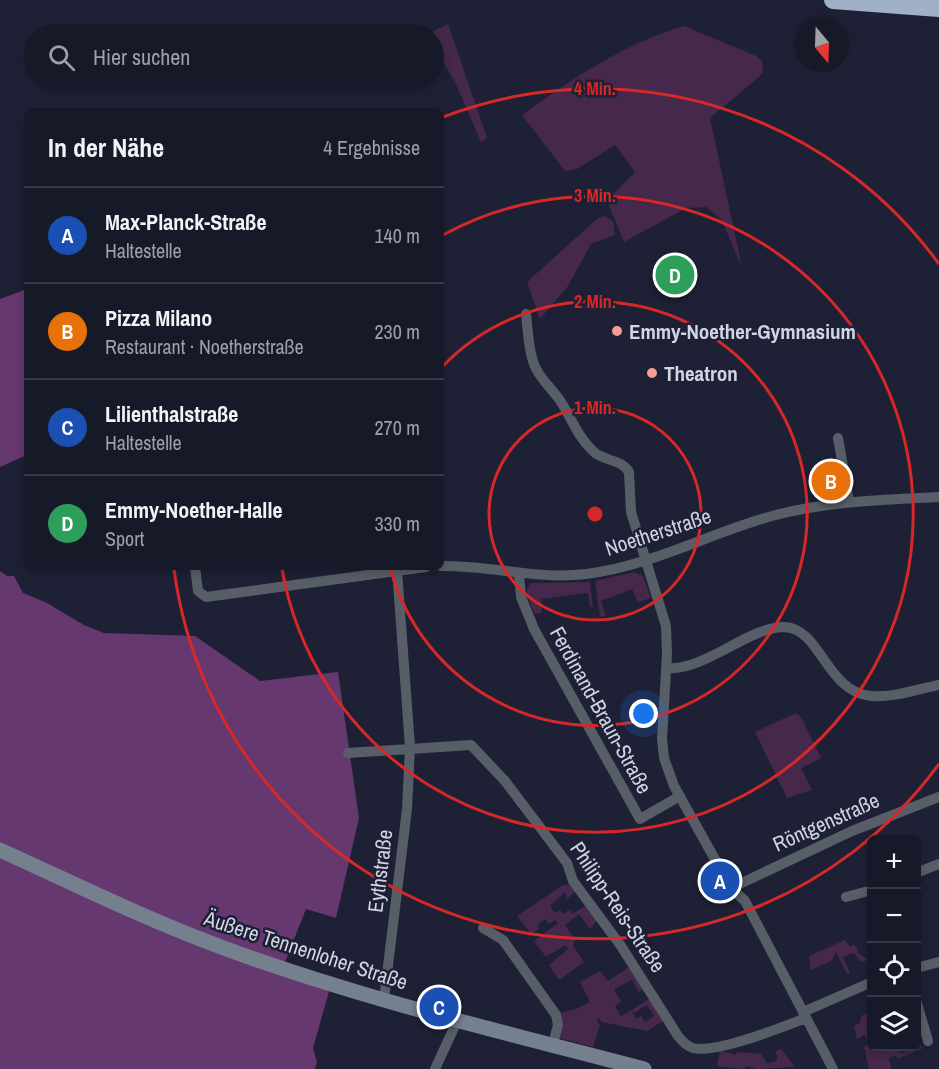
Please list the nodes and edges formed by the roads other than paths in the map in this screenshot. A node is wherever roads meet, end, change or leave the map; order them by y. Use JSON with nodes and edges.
{"nodes":[{"id":1,"x":833,"y":0,"type":"edge"},
{"id":2,"x":939,"y":8,"type":"edge"},
{"id":3,"x":526,"y":314,"type":"dead end"},
{"id":4,"x":838,"y":438,"type":"dead end"},
{"id":5,"x":939,"y":498,"type":"edge"},
{"id":6,"x":849,"y":501,"type":"junction"},
{"id":7,"x":646,"y":560,"type":"junction"},
{"id":8,"x":444,"y":566,"type":"edge"},
{"id":9,"x":195,"y":570,"type":"edge"},
{"id":10,"x":398,"y":570,"type":"joint"},
{"id":11,"x":519,"y":574,"type":"junction"},
{"id":12,"x":667,"y":668,"type":"junction"},
{"id":13,"x":939,"y":685,"type":"edge"},
{"id":14,"x":410,"y":747,"type":"junction"},
{"id":15,"x":348,"y":753,"type":"dead end"},
{"id":16,"x":680,"y":796,"type":"junction"},
{"id":17,"x":939,"y":797,"type":"edge"},
{"id":18,"x":0,"y":850,"type":"edge"},
{"id":19,"x":939,"y":864,"type":"edge"},
{"id":20,"x":921,"y":871,"type":"edge"},
{"id":21,"x":731,"y":888,"type":"junction"},
{"id":22,"x":867,"y":891,"type":"edge"},
{"id":23,"x":846,"y":897,"type":"dead end"},
{"id":24,"x":483,"y":928,"type":"dead end"},
{"id":25,"x":939,"y":962,"type":"edge"},
{"id":26,"x":921,"y":967,"type":"edge"},
{"id":27,"x":867,"y":984,"type":"edge"},
{"id":28,"x":384,"y":999,"type":"junction"},
{"id":29,"x":805,"y":1015,"type":"junction"},
{"id":30,"x":921,"y":1017,"type":"edge"},
{"id":31,"x":458,"y":1019,"type":"junction"},
{"id":32,"x":928,"y":1041,"type":"dead end"},
{"id":33,"x":553,"y":1044,"type":"junction"},
{"id":34,"x":600,"y":1063,"type":"edge"},
{"id":35,"x":435,"y":1069,"type":"edge"},
{"id":36,"x":644,"y":1069,"type":"edge"},
{"id":37,"x":833,"y":1069,"type":"edge"}],
"edges":[{"from":1,"to":2,"type":"highway"},
{"from":3,"to":7,"type":"street"},
{"from":4,"to":6,"type":"street"},
{"from":5,"to":6,"type":"street","name":"Noetherstraße"},
{"from":6,"to":7,"type":"street","name":"Noetherstraße"},
{"from":7,"to":11,"type":"street","name":"Noetherstraße"},
{"from":7,"to":12,"type":"street"},
{"from":8,"to":11,"type":"street","name":"Noetherstraße"},
{"from":9,"to":10,"type":"street"},
{"from":10,"to":14,"type":"street","name":"Eythstraße"},
{"from":11,"to":16,"type":"street","name":"Ferdinand-Braun-Straße"},
{"from":12,"to":13,"type":"street"},
{"from":12,"to":16,"type":"street"},
{"from":14,"to":15,"type":"street"},
{"from":14,"to":28,"type":"street","name":"Eythstraße"},
{"from":14,"to":29,"type":"street","name":"Philipp-Reis-Straße"},
{"from":16,"to":21,"type":"street"},
{"from":17,"to":21,"type":"street","name":"Röntgenstraße"},
{"from":18,"to":28,"type":"street","name":"Äußere Tennenloher Straße"},
{"from":19,"to":20,"type":"street"},
{"from":21,"to":29,"type":"street"},
{"from":22,"to":23,"type":"street"},
{"from":24,"to":33,"type":"street"},
{"from":25,"to":26,"type":"street"},
{"from":27,"to":29,"type":"street"},
{"from":28,"to":31,"type":"street","name":"Äußere Tennenloher Straße"},
{"from":29,"to":37,"type":"street"},
{"from":30,"to":32,"type":"street"},
{"from":31,"to":33,"type":"street","name":"Äußere Tennenloher Straße"},
{"from":31,"to":35,"type":"street"},
{"from":33,"to":34,"type":"street","name":"Äußere Tennenloher Straße"},
{"from":34,"to":36,"type":"street","name":"Äußere Tennenloher Straße"}]}
